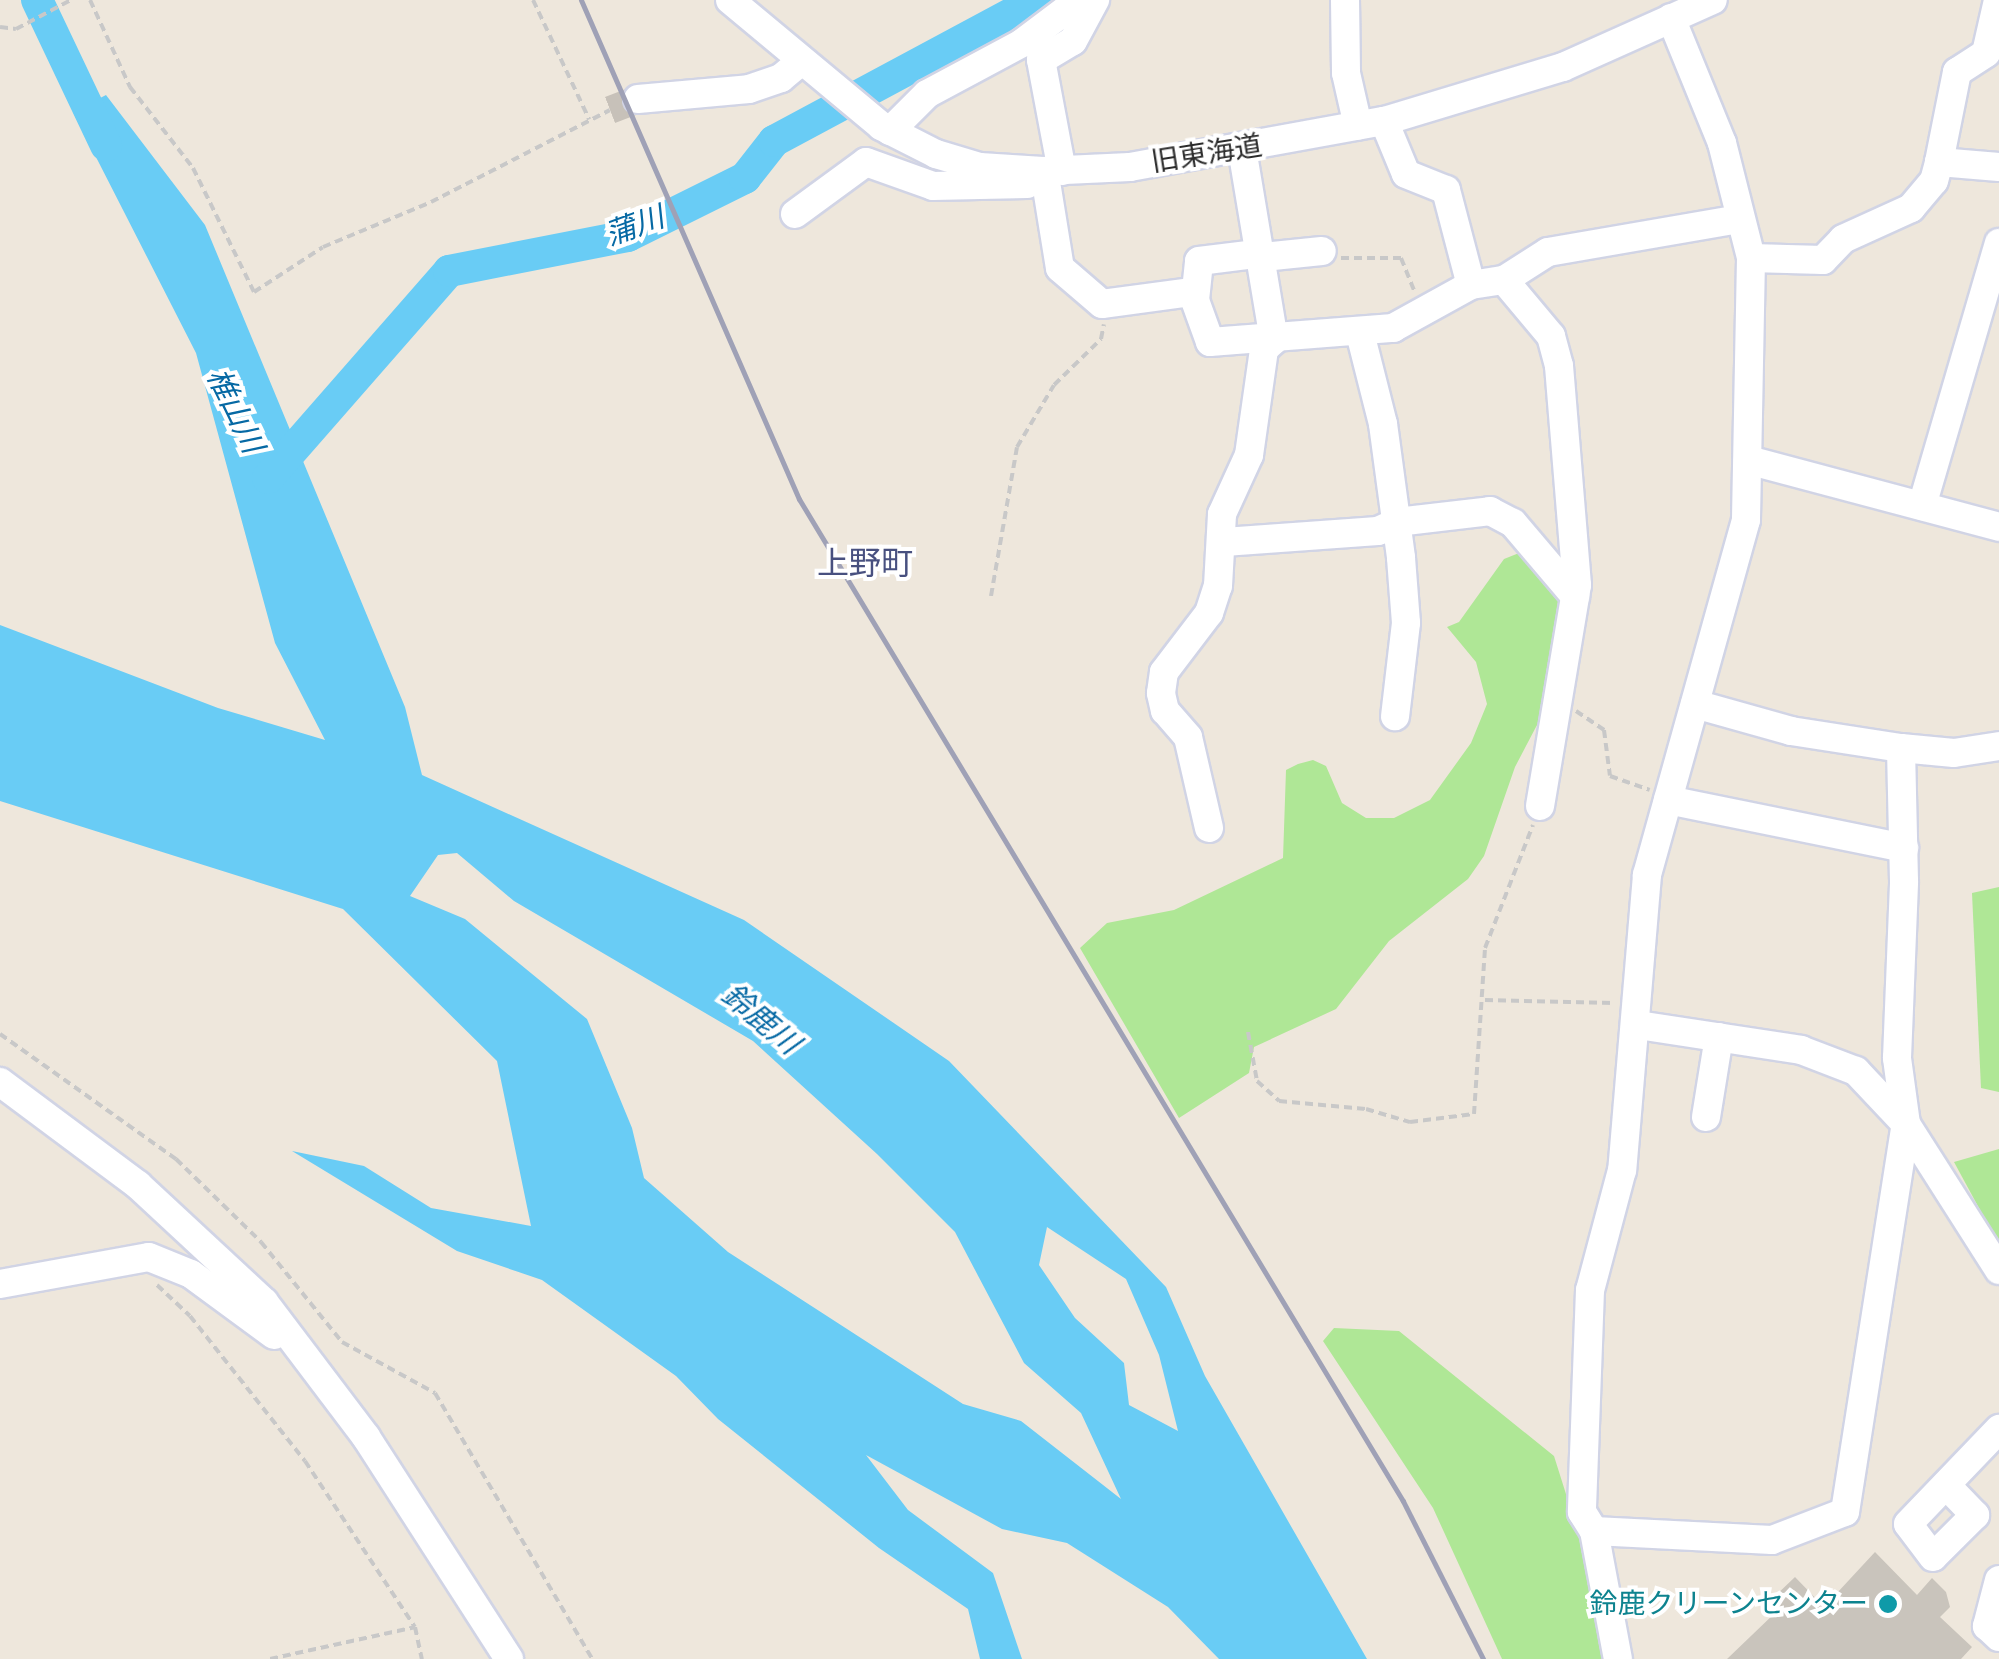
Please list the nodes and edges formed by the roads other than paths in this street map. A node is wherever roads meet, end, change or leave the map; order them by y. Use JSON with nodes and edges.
{"nodes":[{"id":1,"x":730,"y":0,"type":"edge"},
{"id":2,"x":1079,"y":0,"type":"edge"},
{"id":3,"x":1094,"y":0,"type":"edge"},
{"id":4,"x":1345,"y":0,"type":"edge"},
{"id":5,"x":1714,"y":0,"type":"edge"},
{"id":6,"x":1998,"y":0,"type":"edge"},
{"id":7,"x":1671,"y":18,"type":"junction"},
{"id":8,"x":809,"y":69,"type":"junction"},
{"id":9,"x":638,"y":99,"type":"tunnel mouth"},
{"id":10,"x":1371,"y":124,"type":"junction"},
{"id":11,"x":886,"y":128,"type":"junction"},
{"id":12,"x":1242,"y":148,"type":"junction"},
{"id":13,"x":1939,"y":162,"type":"junction"},
{"id":14,"x":1999,"y":168,"type":"edge"},
{"id":15,"x":1054,"y":177,"type":"junction"},
{"id":16,"x":795,"y":214,"type":"dead end"},
{"id":17,"x":1740,"y":218,"type":"junction"},
{"id":18,"x":1999,"y":243,"type":"edge"},
{"id":19,"x":1263,"y":255,"type":"junction"},
{"id":20,"x":1331,"y":255,"type":"road end"},
{"id":21,"x":1751,"y":258,"type":"junction"},
{"id":22,"x":1504,"y":280,"type":"junction"},
{"id":23,"x":1471,"y":285,"type":"junction"},
{"id":24,"x":1195,"y":300,"type":"junction"},
{"id":25,"x":1360,"y":333,"type":"junction"},
{"id":26,"x":1274,"y":340,"type":"junction"},
{"id":27,"x":1748,"y":460,"type":"junction"},
{"id":28,"x":1922,"y":506,"type":"junction"},
{"id":29,"x":1398,"y":522,"type":"junction"},
{"id":30,"x":1999,"y":527,"type":"edge"},
{"id":31,"x":1224,"y":542,"type":"junction"},
{"id":32,"x":1575,"y":596,"type":"junction"},
{"id":33,"x":1695,"y":704,"type":"junction"},
{"id":34,"x":1395,"y":716,"type":"dead end"},
{"id":35,"x":1999,"y":746,"type":"edge"},
{"id":36,"x":1900,"y":748,"type":"junction"},
{"id":37,"x":1669,"y":798,"type":"junction"},
{"id":38,"x":1540,"y":806,"type":"road end"},
{"id":39,"x":1208,"y":828,"type":"dead end"},
{"id":40,"x":1904,"y":848,"type":"junction"},
{"id":41,"x":1639,"y":1014,"type":"junction"},
{"id":42,"x":1719,"y":1038,"type":"junction"},
{"id":43,"x":0,"y":1082,"type":"edge"},
{"id":44,"x":1706,"y":1117,"type":"dead end"},
{"id":45,"x":1906,"y":1124,"type":"junction"},
{"id":46,"x":1999,"y":1270,"type":"edge"},
{"id":47,"x":0,"y":1284,"type":"edge"},
{"id":48,"x":301,"y":1346,"type":"junction"},
{"id":49,"x":1999,"y":1429,"type":"edge"},
{"id":50,"x":1946,"y":1486,"type":"dead end"},
{"id":51,"x":1594,"y":1531,"type":"junction"},
{"id":52,"x":1999,"y":1580,"type":"edge"},
{"id":53,"x":1999,"y":1638,"type":"edge"},
{"id":54,"x":509,"y":1659,"type":"edge"},
{"id":55,"x":1618,"y":1659,"type":"edge"}],
"edges":[{"from":1,"to":8,"type":"street","name":"旧東海道"},
{"from":2,"to":11,"type":"street"},
{"from":3,"to":15,"type":"street"},
{"from":4,"to":10,"type":"street"},
{"from":5,"to":7,"type":"street","name":"旧東海道"},
{"from":6,"to":13,"type":"street"},
{"from":7,"to":10,"type":"street","name":"旧東海道"},
{"from":7,"to":17,"type":"street"},
{"from":8,"to":9,"type":"street"},
{"from":8,"to":11,"type":"street","name":"旧東海道"},
{"from":10,"to":12,"type":"street","name":"旧東海道"},
{"from":10,"to":23,"type":"street"},
{"from":11,"to":15,"type":"street","name":"旧東海道"},
{"from":12,"to":15,"type":"street","name":"旧東海道"},
{"from":12,"to":19,"type":"street"},
{"from":13,"to":14,"type":"street"},
{"from":13,"to":21,"type":"street"},
{"from":15,"to":16,"type":"street"},
{"from":15,"to":24,"type":"street"},
{"from":17,"to":21,"type":"street"},
{"from":17,"to":22,"type":"street"},
{"from":18,"to":28,"type":"street"},
{"from":19,"to":20,"type":"street"},
{"from":19,"to":24,"type":"street"},
{"from":19,"to":26,"type":"street"},
{"from":21,"to":27,"type":"street"},
{"from":22,"to":23,"type":"street"},
{"from":22,"to":32,"type":"street"},
{"from":23,"to":25,"type":"street"},
{"from":24,"to":26,"type":"street"},
{"from":25,"to":26,"type":"street"},
{"from":25,"to":29,"type":"street"},
{"from":26,"to":31,"type":"street"},
{"from":27,"to":28,"type":"street"},
{"from":27,"to":33,"type":"street"},
{"from":28,"to":30,"type":"street"},
{"from":29,"to":31,"type":"street"},
{"from":29,"to":32,"type":"street"},
{"from":29,"to":34,"type":"street"},
{"from":31,"to":39,"type":"street"},
{"from":32,"to":38,"type":"street"},
{"from":33,"to":36,"type":"street"},
{"from":33,"to":37,"type":"street"},
{"from":35,"to":36,"type":"street"},
{"from":36,"to":40,"type":"street"},
{"from":37,"to":40,"type":"street"},
{"from":37,"to":41,"type":"street"},
{"from":40,"to":45,"type":"street"},
{"from":41,"to":42,"type":"street"},
{"from":41,"to":51,"type":"street"},
{"from":42,"to":44,"type":"street"},
{"from":42,"to":45,"type":"street"},
{"from":43,"to":48,"type":"street"},
{"from":45,"to":46,"type":"street"},
{"from":45,"to":51,"type":"street"},
{"from":47,"to":48,"type":"street"},
{"from":48,"to":54,"type":"street"},
{"from":49,"to":50,"type":"street"},
{"from":51,"to":55,"type":"street"},
{"from":52,"to":53,"type":"street"}]}
